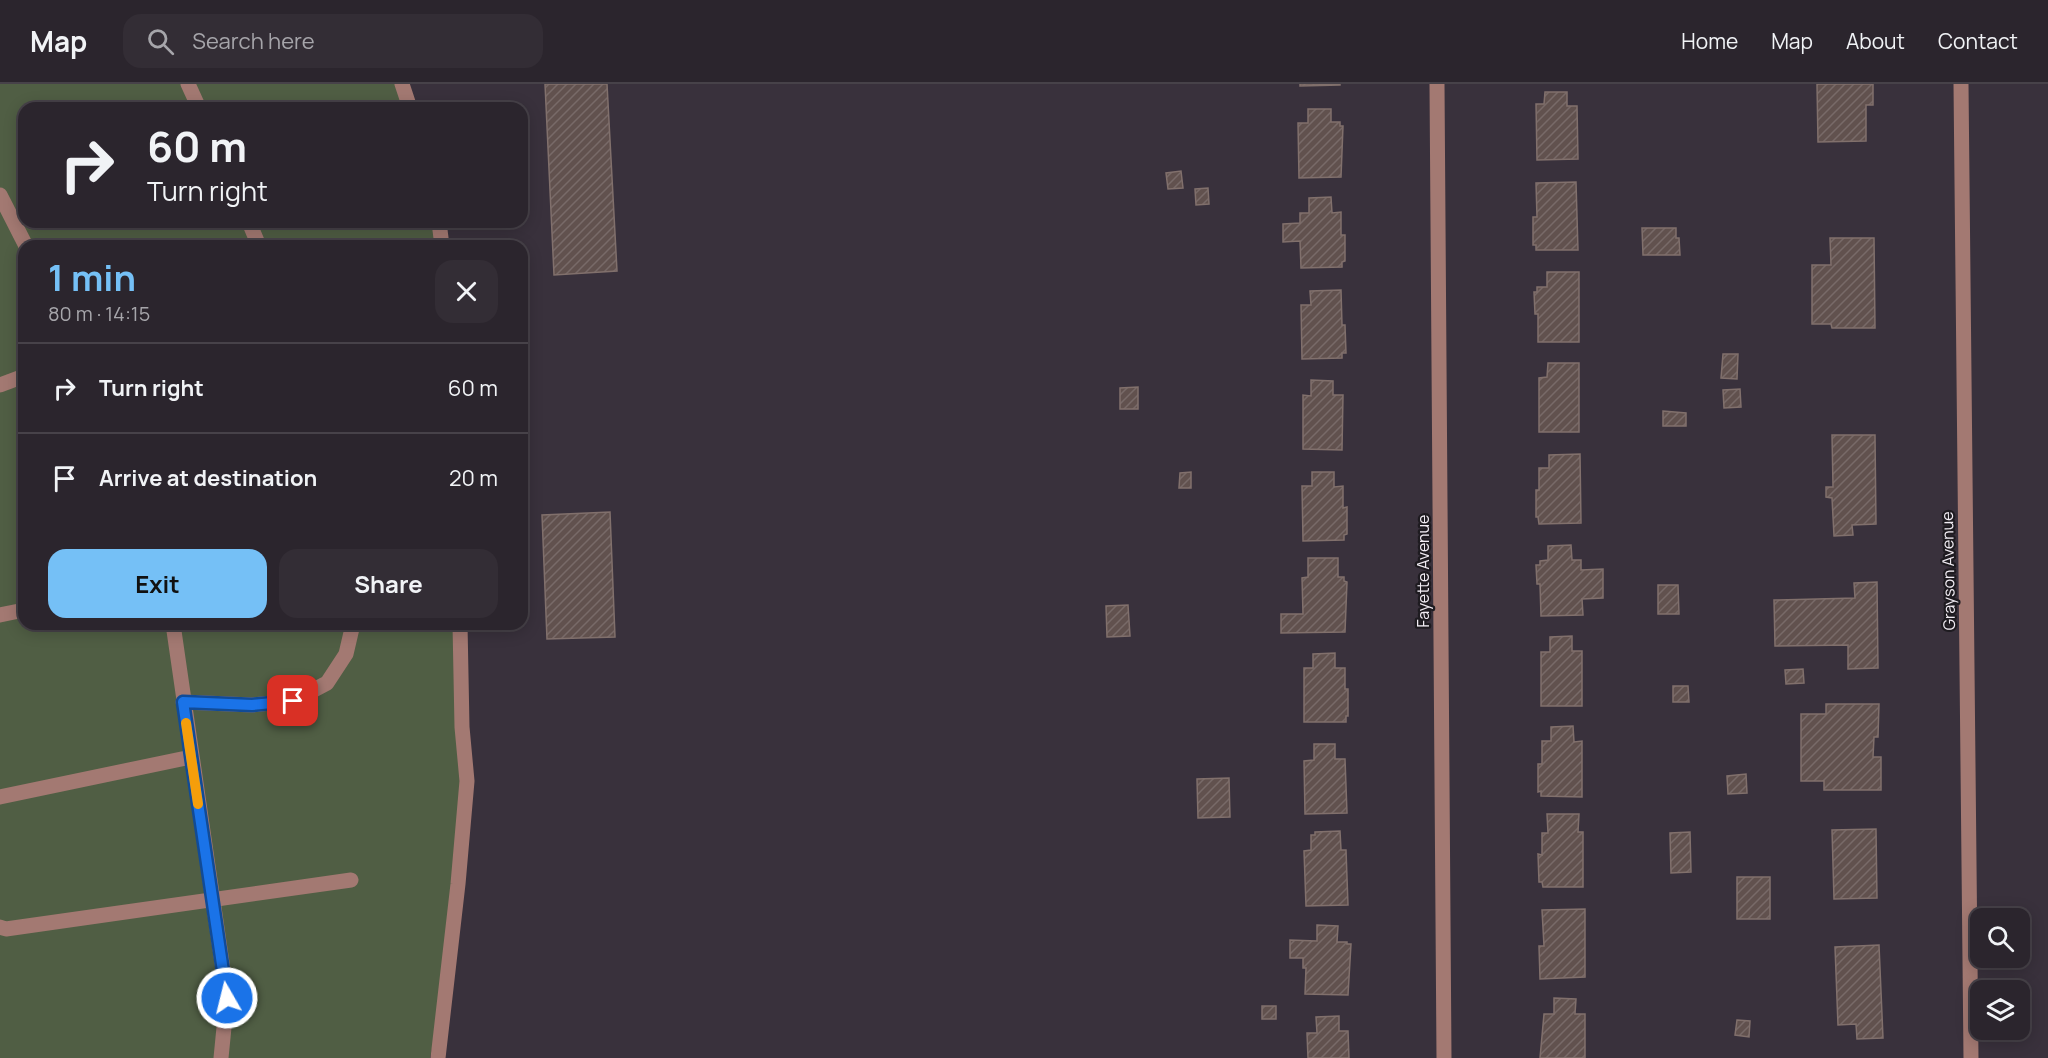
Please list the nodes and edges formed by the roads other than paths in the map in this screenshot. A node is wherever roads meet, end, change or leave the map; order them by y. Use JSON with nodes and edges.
{"nodes":[{"id":1,"x":188,"y":84,"type":"edge"},
{"id":2,"x":402,"y":84,"type":"edge"},
{"id":3,"x":1437,"y":84,"type":"edge"},
{"id":4,"x":1961,"y":84,"type":"edge"},
{"id":5,"x":196,"y":102,"type":"edge"},
{"id":6,"x":408,"y":102,"type":"edge"},
{"id":7,"x":0,"y":195,"type":"edge"},
{"id":8,"x":24,"y":240,"type":"edge"},
{"id":9,"x":18,"y":378,"type":"edge"},
{"id":10,"x":0,"y":385,"type":"edge"},
{"id":11,"x":18,"y":611,"type":"edge"},
{"id":12,"x":0,"y":615,"type":"edge"},
{"id":13,"x":174,"y":630,"type":"edge"},
{"id":14,"x":352,"y":630,"type":"edge"},
{"id":15,"x":460,"y":630,"type":"edge"},
{"id":16,"x":183,"y":702,"type":"junction"},
{"id":17,"x":191,"y":757,"type":"junction"},
{"id":18,"x":0,"y":797,"type":"edge"},
{"id":19,"x":351,"y":880,"type":"dead end"},
{"id":20,"x":213,"y":901,"type":"junction"},
{"id":21,"x":0,"y":927,"type":"edge"},
{"id":22,"x":221,"y":1058,"type":"edge"},
{"id":23,"x":438,"y":1058,"type":"edge"},
{"id":24,"x":1444,"y":1058,"type":"edge"},
{"id":25,"x":1971,"y":1058,"type":"edge"}],
"edges":[{"from":1,"to":5,"type":"street"},
{"from":2,"to":6,"type":"street"},
{"from":3,"to":24,"type":"street","name":"Fayette Avenue"},
{"from":4,"to":25,"type":"street","name":"Grayson Avenue"},
{"from":7,"to":8,"type":"street"},
{"from":9,"to":10,"type":"street"},
{"from":11,"to":12,"type":"street"},
{"from":13,"to":16,"type":"street"},
{"from":14,"to":16,"type":"street"},
{"from":15,"to":23,"type":"street"},
{"from":16,"to":17,"type":"street"},
{"from":17,"to":18,"type":"street"},
{"from":17,"to":20,"type":"street"},
{"from":19,"to":20,"type":"street"},
{"from":20,"to":21,"type":"street"},
{"from":20,"to":22,"type":"street"}]}
